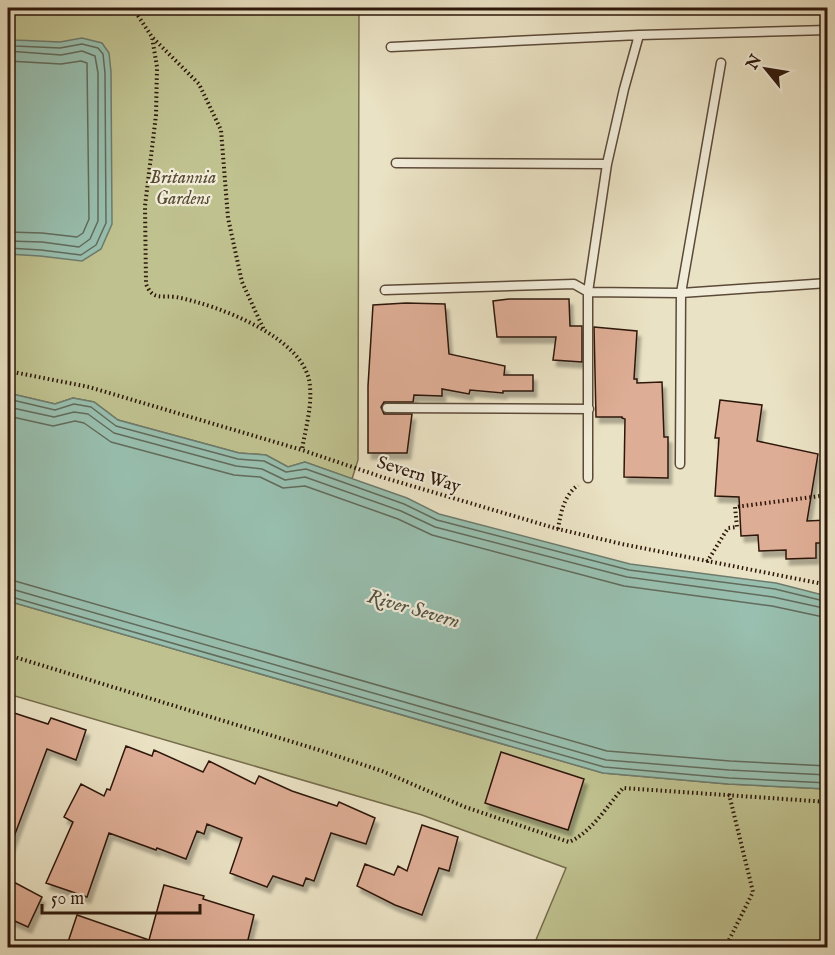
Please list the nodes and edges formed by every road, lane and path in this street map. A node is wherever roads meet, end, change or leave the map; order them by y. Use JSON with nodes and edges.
{"nodes":[{"id":1,"x":133,"y":8,"type":"edge"},
{"id":2,"x":828,"y":30,"type":"edge"},
{"id":3,"x":639,"y":35,"type":"junction"},
{"id":4,"x":152,"y":37,"type":"junction"},
{"id":5,"x":391,"y":47,"type":"dead end"},
{"id":6,"x":721,"y":63,"type":"dead end"},
{"id":7,"x":396,"y":163,"type":"dead end"},
{"id":8,"x":608,"y":164,"type":"junction"},
{"id":9,"x":828,"y":283,"type":"edge"},
{"id":10,"x":385,"y":290,"type":"dead end"},
{"id":11,"x":588,"y":292,"type":"junction"},
{"id":12,"x":681,"y":293,"type":"junction"},
{"id":13,"x":264,"y":331,"type":"junction"},
{"id":14,"x":8,"y":371,"type":"edge"},
{"id":15,"x":387,"y":408,"type":"dead end"},
{"id":16,"x":589,"y":410,"type":"junction"},
{"id":17,"x":302,"y":450,"type":"junction"},
{"id":18,"x":680,"y":464,"type":"dead end"},
{"id":19,"x":588,"y":478,"type":"joint"},
{"id":20,"x":828,"y":495,"type":"edge"},
{"id":21,"x":558,"y":529,"type":"junction"},
{"id":22,"x":707,"y":562,"type":"junction"},
{"id":23,"x":828,"y":585,"type":"edge"},
{"id":24,"x":8,"y":655,"type":"edge"},
{"id":25,"x":729,"y":794,"type":"junction"},
{"id":26,"x":828,"y":802,"type":"edge"},
{"id":27,"x":725,"y":948,"type":"edge"}],
"edges":[{"from":1,"to":4,"type":"path"},
{"from":2,"to":3,"type":"lane"},
{"from":3,"to":5,"type":"lane"},
{"from":3,"to":8,"type":"lane"},
{"from":4,"to":13,"type":"path"},
{"from":4,"to":13,"type":"path"},
{"from":6,"to":12,"type":"lane"},
{"from":7,"to":8,"type":"lane"},
{"from":8,"to":11,"type":"lane"},
{"from":9,"to":12,"type":"lane"},
{"from":10,"to":11,"type":"lane"},
{"from":11,"to":12,"type":"lane"},
{"from":11,"to":16,"type":"lane"},
{"from":12,"to":18,"type":"lane"},
{"from":13,"to":17,"type":"path"},
{"from":14,"to":17,"type":"path","name":"Severn Way"},
{"from":15,"to":16,"type":"lane"},
{"from":16,"to":19,"type":"lane"},
{"from":17,"to":21,"type":"path","name":"Severn Way"},
{"from":19,"to":21,"type":"path"},
{"from":20,"to":22,"type":"path"},
{"from":21,"to":22,"type":"path","name":"Severn Way"},
{"from":22,"to":23,"type":"path","name":"Severn Way"},
{"from":24,"to":25,"type":"path"},
{"from":25,"to":26,"type":"path"},
{"from":25,"to":27,"type":"path"}]}
